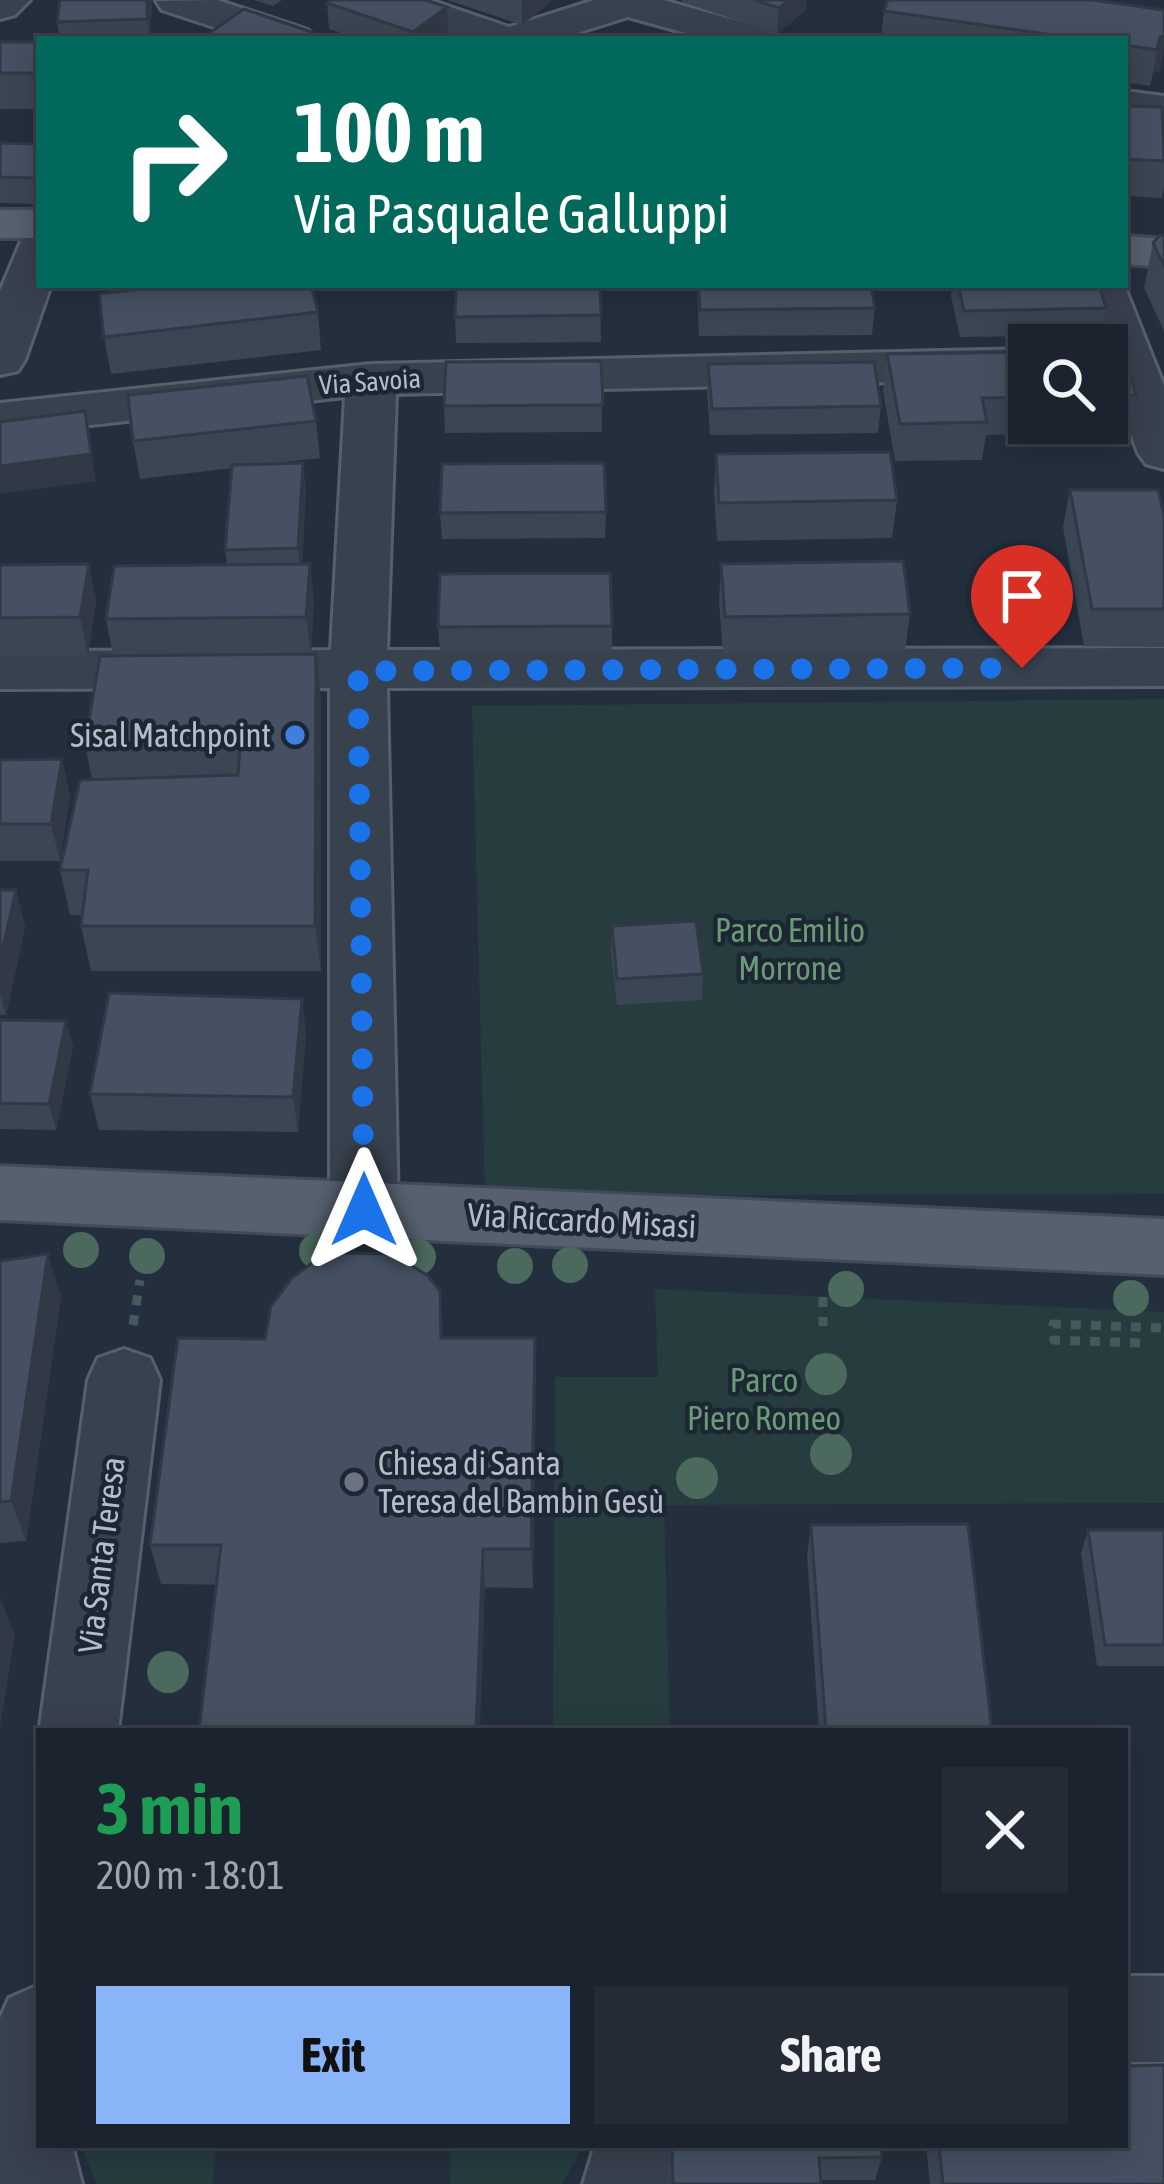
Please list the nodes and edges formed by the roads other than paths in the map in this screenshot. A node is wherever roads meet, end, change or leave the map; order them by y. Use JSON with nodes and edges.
{"nodes":[{"id":1,"x":9,"y":0,"type":"edge"},
{"id":2,"x":177,"y":0,"type":"edge"},
{"id":3,"x":393,"y":1,"type":"edge"},
{"id":4,"x":629,"y":2,"type":"edge"},
{"id":5,"x":0,"y":6,"type":"edge"},
{"id":6,"x":298,"y":29,"type":"edge"},
{"id":7,"x":177,"y":36,"type":"edge"},
{"id":8,"x":494,"y":36,"type":"edge"},
{"id":9,"x":523,"y":36,"type":"edge"},
{"id":10,"x":745,"y":36,"type":"edge"},
{"id":11,"x":1128,"y":104,"type":"edge"},
{"id":12,"x":1164,"y":110,"type":"edge"},
{"id":13,"x":0,"y":224,"type":"edge"},
{"id":14,"x":36,"y":224,"type":"edge"},
{"id":15,"x":1128,"y":250,"type":"edge"},
{"id":16,"x":1164,"y":254,"type":"edge"},
{"id":17,"x":36,"y":257,"type":"edge"},
{"id":18,"x":1101,"y":288,"type":"edge"},
{"id":19,"x":1109,"y":324,"type":"edge"},
{"id":20,"x":0,"y":359,"type":"edge"},
{"id":21,"x":1008,"y":364,"type":"edge"},
{"id":22,"x":371,"y":379,"type":"junction"},
{"id":23,"x":1128,"y":382,"type":"edge"},
{"id":24,"x":0,"y":419,"type":"edge"},
{"id":25,"x":1164,"y":453,"type":"edge"},
{"id":26,"x":1164,"y":667,"type":"edge"},
{"id":27,"x":0,"y":670,"type":"edge"},
{"id":28,"x":358,"y":671,"type":"junction"},
{"id":29,"x":0,"y":1193,"type":"edge"},
{"id":30,"x":364,"y":1210,"type":"junction"},
{"id":31,"x":1164,"y":1247,"type":"edge"},
{"id":32,"x":124,"y":1380,"type":"dead end"},
{"id":33,"x":78,"y":1728,"type":"edge"},
{"id":34,"x":1128,"y":2019,"type":"edge"},
{"id":35,"x":1164,"y":2019,"type":"edge"},
{"id":36,"x":0,"y":2024,"type":"edge"},
{"id":37,"x":36,"y":2027,"type":"edge"},
{"id":38,"x":36,"y":2039,"type":"edge"},
{"id":39,"x":638,"y":2148,"type":"edge"},
{"id":40,"x":38,"y":2184,"type":"edge"},
{"id":41,"x":628,"y":2184,"type":"edge"}],
"edges":[{"from":1,"to":5,"type":"street"},
{"from":2,"to":6,"type":"street"},
{"from":2,"to":7,"type":"street"},
{"from":3,"to":8,"type":"street"},
{"from":4,"to":9,"type":"street"},
{"from":4,"to":10,"type":"street"},
{"from":11,"to":12,"type":"street"},
{"from":13,"to":14,"type":"main road"},
{"from":15,"to":16,"type":"main road"},
{"from":17,"to":20,"type":"street"},
{"from":18,"to":19,"type":"street"},
{"from":21,"to":22,"type":"street","name":"Via Savoia"},
{"from":22,"to":24,"type":"street","name":"Via Savoia"},
{"from":22,"to":28,"type":"street"},
{"from":23,"to":25,"type":"street"},
{"from":26,"to":28,"type":"street"},
{"from":27,"to":28,"type":"street"},
{"from":28,"to":30,"type":"street"},
{"from":29,"to":30,"type":"main road","name":"Via Riccardo Misasi"},
{"from":30,"to":31,"type":"main road","name":"Via Riccardo Misasi"},
{"from":32,"to":33,"type":"street","name":"Via Santa Teresa"},
{"from":34,"to":35,"type":"street"},
{"from":36,"to":37,"type":"street"},
{"from":38,"to":40,"type":"street"},
{"from":39,"to":41,"type":"street"}]}
